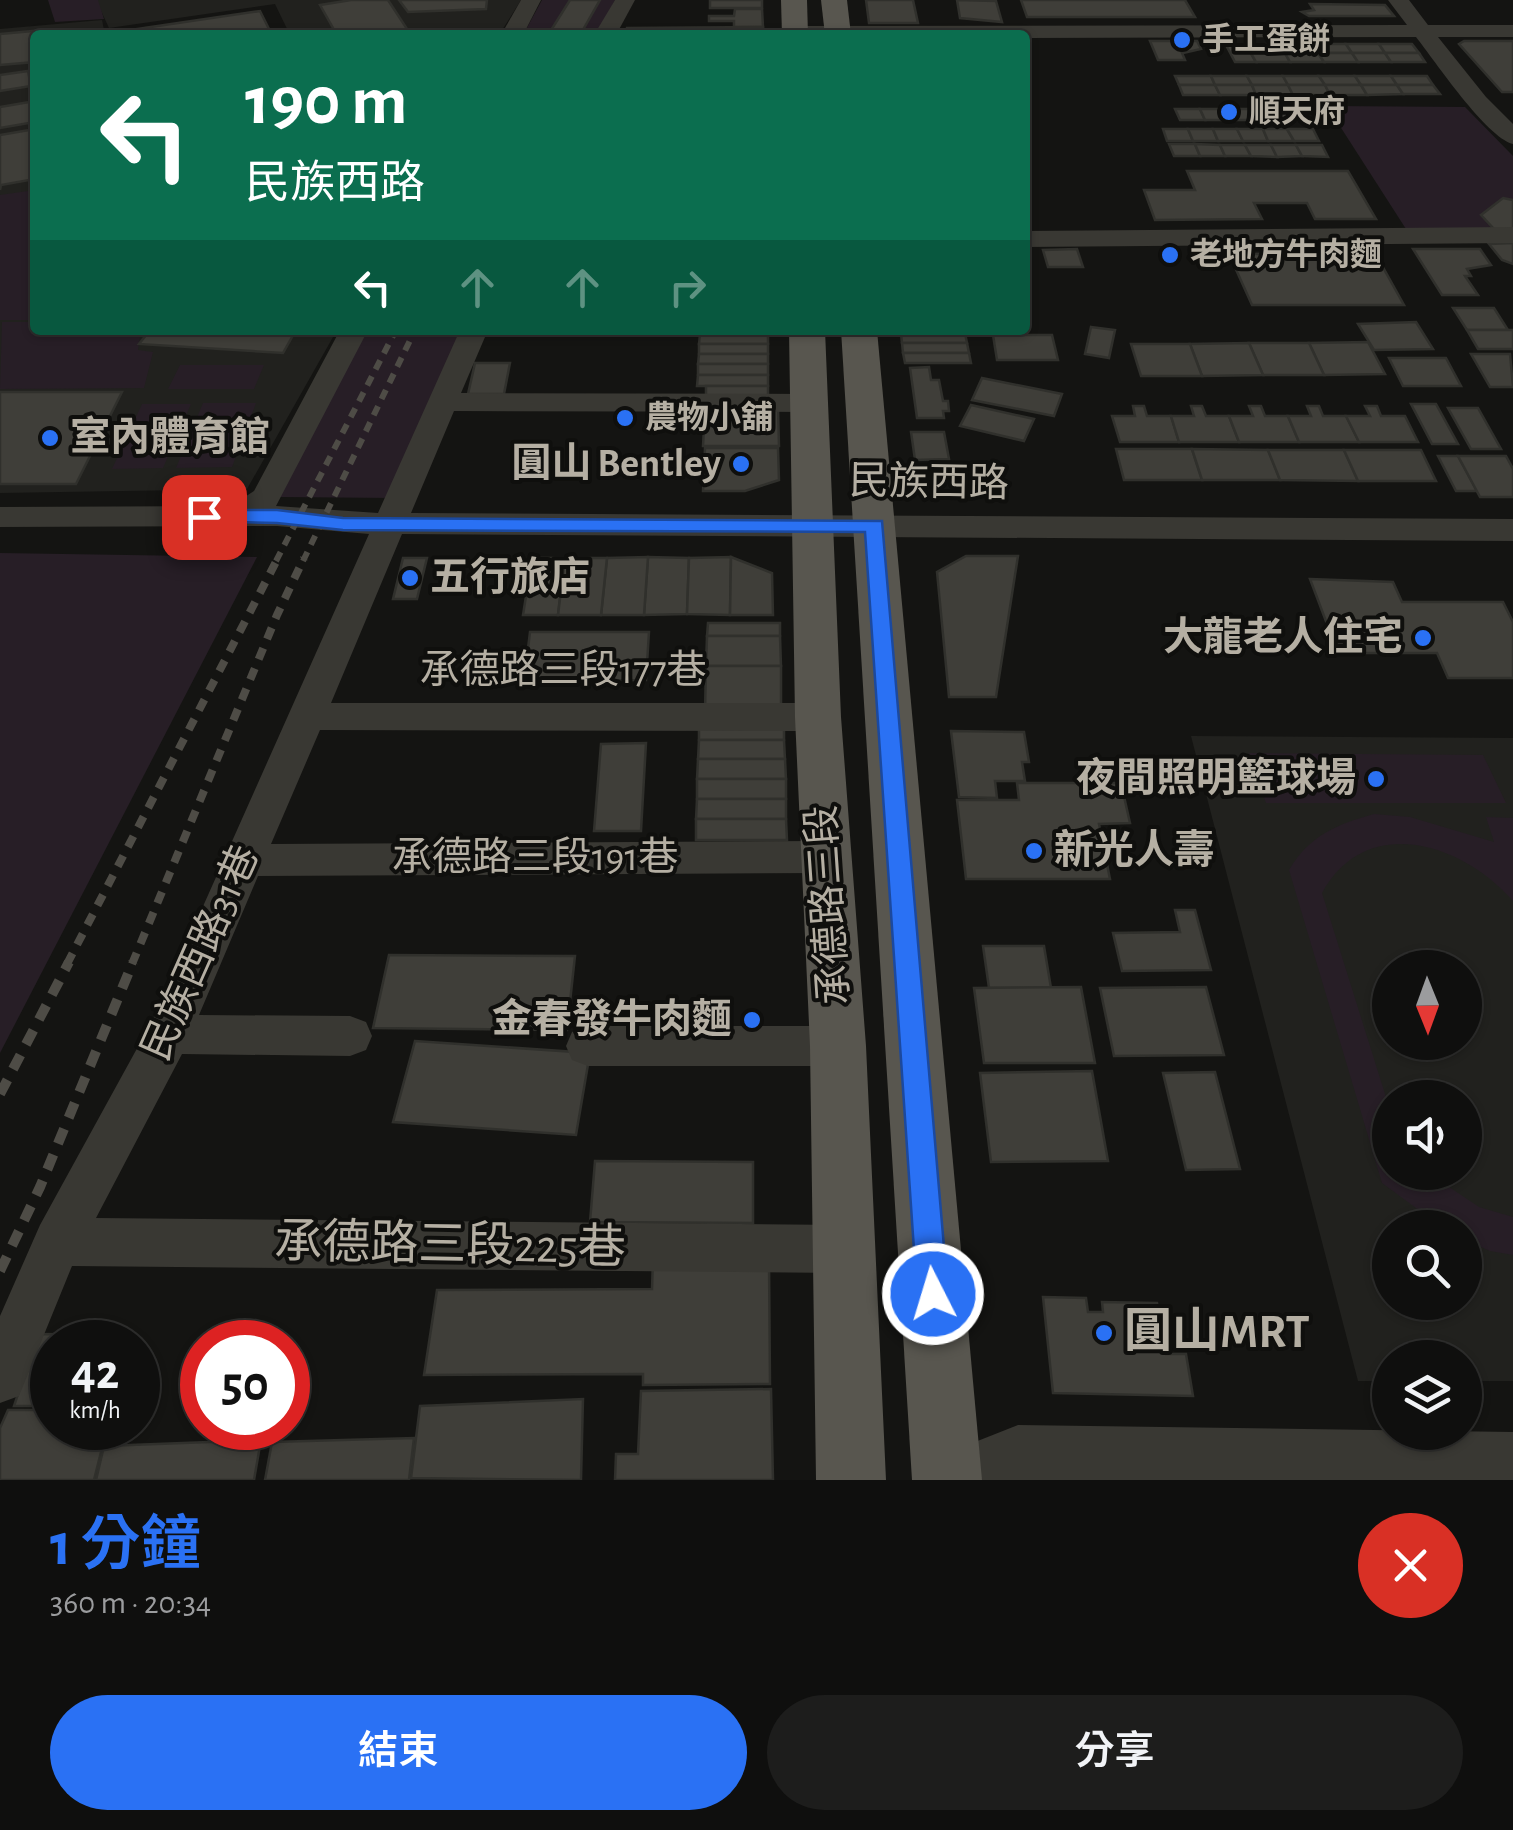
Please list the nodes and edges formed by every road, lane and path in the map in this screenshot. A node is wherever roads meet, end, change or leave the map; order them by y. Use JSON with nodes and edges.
{"nodes":[{"id":1,"x":532,"y":0,"type":"edge"},
{"id":2,"x":625,"y":0,"type":"edge"},
{"id":3,"x":794,"y":0,"type":"edge"},
{"id":4,"x":834,"y":0,"type":"edge"},
{"id":5,"x":1398,"y":0,"type":"edge"},
{"id":6,"x":1500,"y":25,"type":"edge"},
{"id":7,"x":515,"y":30,"type":"edge"},
{"id":8,"x":608,"y":30,"type":"edge"},
{"id":9,"x":795,"y":30,"type":"edge"},
{"id":10,"x":838,"y":30,"type":"edge"},
{"id":11,"x":1422,"y":32,"type":"junction"},
{"id":12,"x":1030,"y":33,"type":"edge"},
{"id":13,"x":1513,"y":137,"type":"edge"},
{"id":14,"x":1513,"y":236,"type":"edge"},
{"id":15,"x":1030,"y":238,"type":"edge"},
{"id":16,"x":351,"y":335,"type":"edge"},
{"id":17,"x":472,"y":335,"type":"edge"},
{"id":18,"x":807,"y":335,"type":"edge"},
{"id":19,"x":859,"y":335,"type":"edge"},
{"id":20,"x":444,"y":402,"type":"junction"},
{"id":21,"x":809,"y":403,"type":"junction"},
{"id":22,"x":237,"y":504,"type":"junction"},
{"id":23,"x":0,"y":517,"type":"edge"},
{"id":24,"x":343,"y":524,"type":"junction"},
{"id":25,"x":390,"y":524,"type":"junction"},
{"id":26,"x":812,"y":524,"type":"junction"},
{"id":27,"x":875,"y":526,"type":"junction"},
{"id":28,"x":1513,"y":530,"type":"edge"},
{"id":29,"x":0,"y":539,"type":"edge"},
{"id":30,"x":308,"y":716,"type":"junction"},
{"id":31,"x":818,"y":717,"type":"junction"},
{"id":32,"x":826,"y":856,"type":"junction"},
{"id":33,"x":243,"y":860,"type":"junction"},
{"id":34,"x":169,"y":1034,"type":"junction"},
{"id":35,"x":350,"y":1036,"type":"dead end"},
{"id":36,"x":588,"y":1046,"type":"dead end"},
{"id":37,"x":838,"y":1046,"type":"junction"},
{"id":38,"x":57,"y":1242,"type":"junction"},
{"id":39,"x":844,"y":1248,"type":"junction"},
{"id":40,"x":0,"y":1377,"type":"edge"},
{"id":41,"x":1513,"y":1460,"type":"edge"},
{"id":42,"x":851,"y":1480,"type":"edge"},
{"id":43,"x":947,"y":1480,"type":"edge"}],
"edges":[{"from":1,"to":7,"type":"street"},
{"from":2,"to":8,"type":"street"},
{"from":3,"to":9,"type":"main road"},
{"from":4,"to":10,"type":"main road"},
{"from":5,"to":11,"type":"street"},
{"from":6,"to":11,"type":"street"},
{"from":11,"to":12,"type":"street"},
{"from":11,"to":13,"type":"street"},
{"from":14,"to":15,"type":"street"},
{"from":16,"to":22,"type":"street"},
{"from":17,"to":20,"type":"street","name":"民族西路31巷"},
{"from":18,"to":21,"type":"main road","name":"承德路三段"},
{"from":19,"to":27,"type":"main road","name":"承德路三段"},
{"from":20,"to":21,"type":"street"},
{"from":20,"to":25,"type":"street","name":"民族西路31巷"},
{"from":21,"to":26,"type":"main road","name":"承德路三段"},
{"from":22,"to":23,"type":"street","name":"民族西路"},
{"from":22,"to":24,"type":"street","name":"民族西路"},
{"from":24,"to":25,"type":"street","name":"民族西路"},
{"from":24,"to":29,"type":"street","name":"民族西路"},
{"from":25,"to":26,"type":"street","name":"民族西路"},
{"from":25,"to":30,"type":"street","name":"民族西路31巷"},
{"from":26,"to":27,"type":"street","name":"民族西路"},
{"from":26,"to":31,"type":"main road","name":"承德路三段"},
{"from":27,"to":28,"type":"street","name":"民族西路"},
{"from":27,"to":43,"type":"main road","name":"承德路三段"},
{"from":30,"to":31,"type":"street","name":"承德路三段177巷"},
{"from":30,"to":33,"type":"street","name":"民族西路31巷"},
{"from":31,"to":32,"type":"main road","name":"承德路三段"},
{"from":32,"to":33,"type":"street","name":"承德路三段191巷"},
{"from":32,"to":37,"type":"main road","name":"承德路三段"},
{"from":33,"to":34,"type":"street","name":"民族西路31巷"},
{"from":34,"to":35,"type":"street"},
{"from":34,"to":38,"type":"street","name":"民族西路31巷"},
{"from":36,"to":37,"type":"street"},
{"from":37,"to":39,"type":"main road","name":"承德路三段"},
{"from":38,"to":39,"type":"street","name":"承德路三段225巷"},
{"from":38,"to":40,"type":"street","name":"民族西路31巷"},
{"from":39,"to":42,"type":"main road","name":"承德路三段"},
{"from":41,"to":43,"type":"street"}]}
